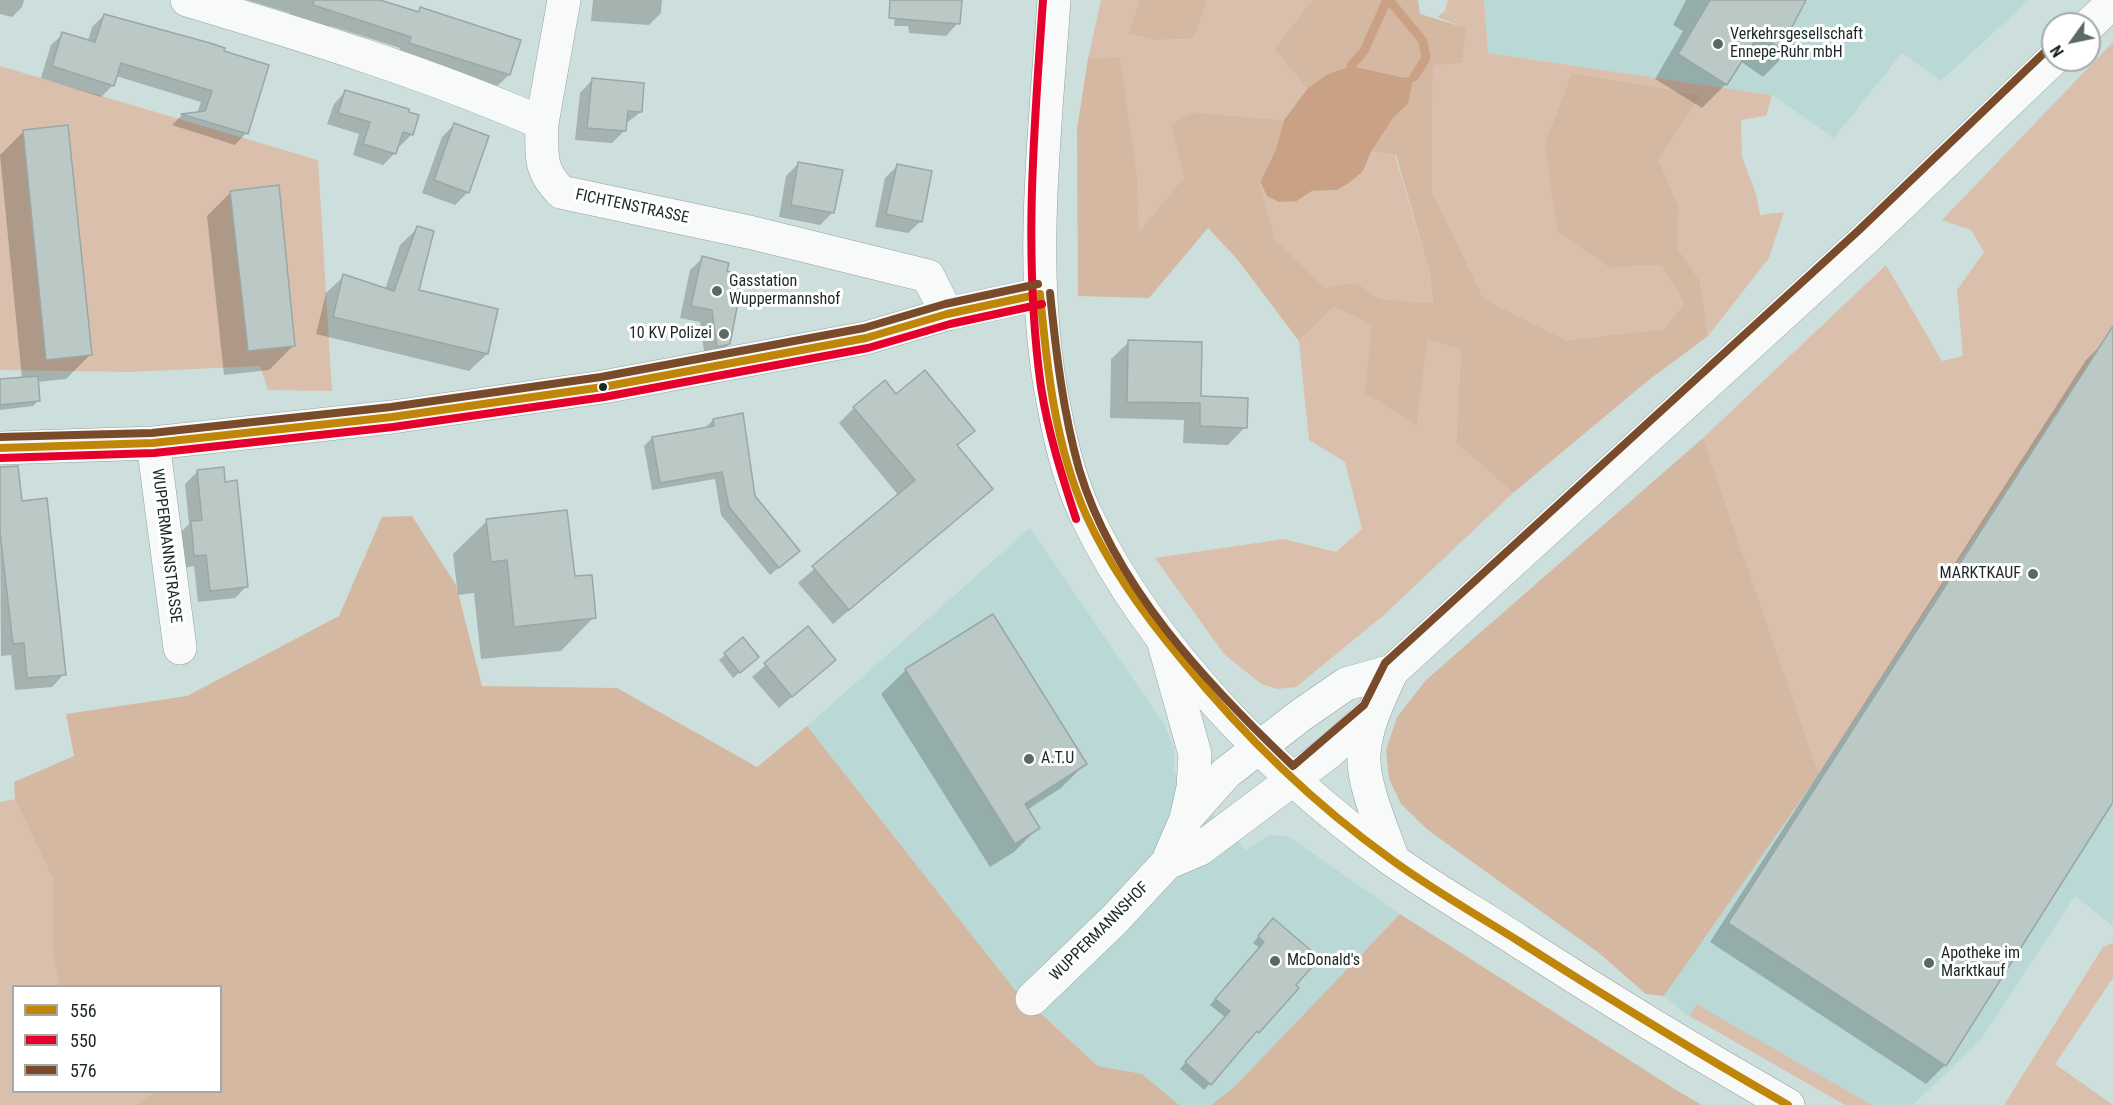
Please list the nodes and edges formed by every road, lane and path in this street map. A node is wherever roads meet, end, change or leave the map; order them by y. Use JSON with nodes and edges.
{"nodes":[{"id":1,"x":187,"y":0,"type":"edge"},
{"id":2,"x":564,"y":0,"type":"edge"},
{"id":3,"x":1054,"y":0,"type":"edge"},
{"id":4,"x":2113,"y":2,"type":"edge"},
{"id":5,"x":2101,"y":14,"type":"edge"},
{"id":6,"x":2041,"y":70,"type":"edge"},
{"id":7,"x":542,"y":123,"type":"junction"},
{"id":8,"x":1040,"y":294,"type":"junction"},
{"id":9,"x":947,"y":314,"type":"junction"},
{"id":10,"x":153,"y":443,"type":"junction"},
{"id":11,"x":0,"y":448,"type":"edge"},
{"id":12,"x":1162,"y":637,"type":"junction"},
{"id":13,"x":180,"y":648,"type":"dead end"},
{"id":14,"x":1392,"y":671,"type":"junction"},
{"id":15,"x":1373,"y":712,"type":"junction"},
{"id":16,"x":1259,"y":748,"type":"junction"},
{"id":17,"x":1293,"y":780,"type":"junction"},
{"id":18,"x":1186,"y":819,"type":"junction"},
{"id":19,"x":1393,"y":860,"type":"junction"},
{"id":20,"x":1167,"y":863,"type":"junction"},
{"id":21,"x":1032,"y":999,"type":"dead end"},
{"id":22,"x":1788,"y":1105,"type":"edge"}],
"edges":[{"from":1,"to":7,"type":"street"},
{"from":2,"to":7,"type":"street"},
{"from":3,"to":8,"type":"street"},
{"from":4,"to":5,"type":"street"},
{"from":6,"to":14,"type":"street","name":"WUPPERMANNSHOF"},
{"from":7,"to":9,"type":"street","name":"FICHTENSTRASSE"},
{"from":8,"to":9,"type":"street"},
{"from":8,"to":12,"type":"street"},
{"from":9,"to":10,"type":"street"},
{"from":10,"to":11,"type":"street"},
{"from":10,"to":13,"type":"street","name":"WUPPERMANNSTRASSE"},
{"from":12,"to":16,"type":"street"},
{"from":12,"to":18,"type":"street","name":"WUPPERMANNSHOF"},
{"from":14,"to":15,"type":"street","name":"WUPPERMANNSHOF"},
{"from":14,"to":16,"type":"street","name":"WUPPERMANNSHOF"},
{"from":15,"to":17,"type":"street","name":"WUPPERMANNSHOF"},
{"from":15,"to":19,"type":"street","name":"WUPPERMANNSHOF"},
{"from":16,"to":17,"type":"street"},
{"from":16,"to":18,"type":"street","name":"WUPPERMANNSHOF"},
{"from":17,"to":19,"type":"street"},
{"from":17,"to":20,"type":"street","name":"WUPPERMANNSHOF"},
{"from":18,"to":20,"type":"street","name":"WUPPERMANNSHOF"},
{"from":19,"to":22,"type":"street"},
{"from":20,"to":21,"type":"street","name":"WUPPERMANNSHOF"}]}
